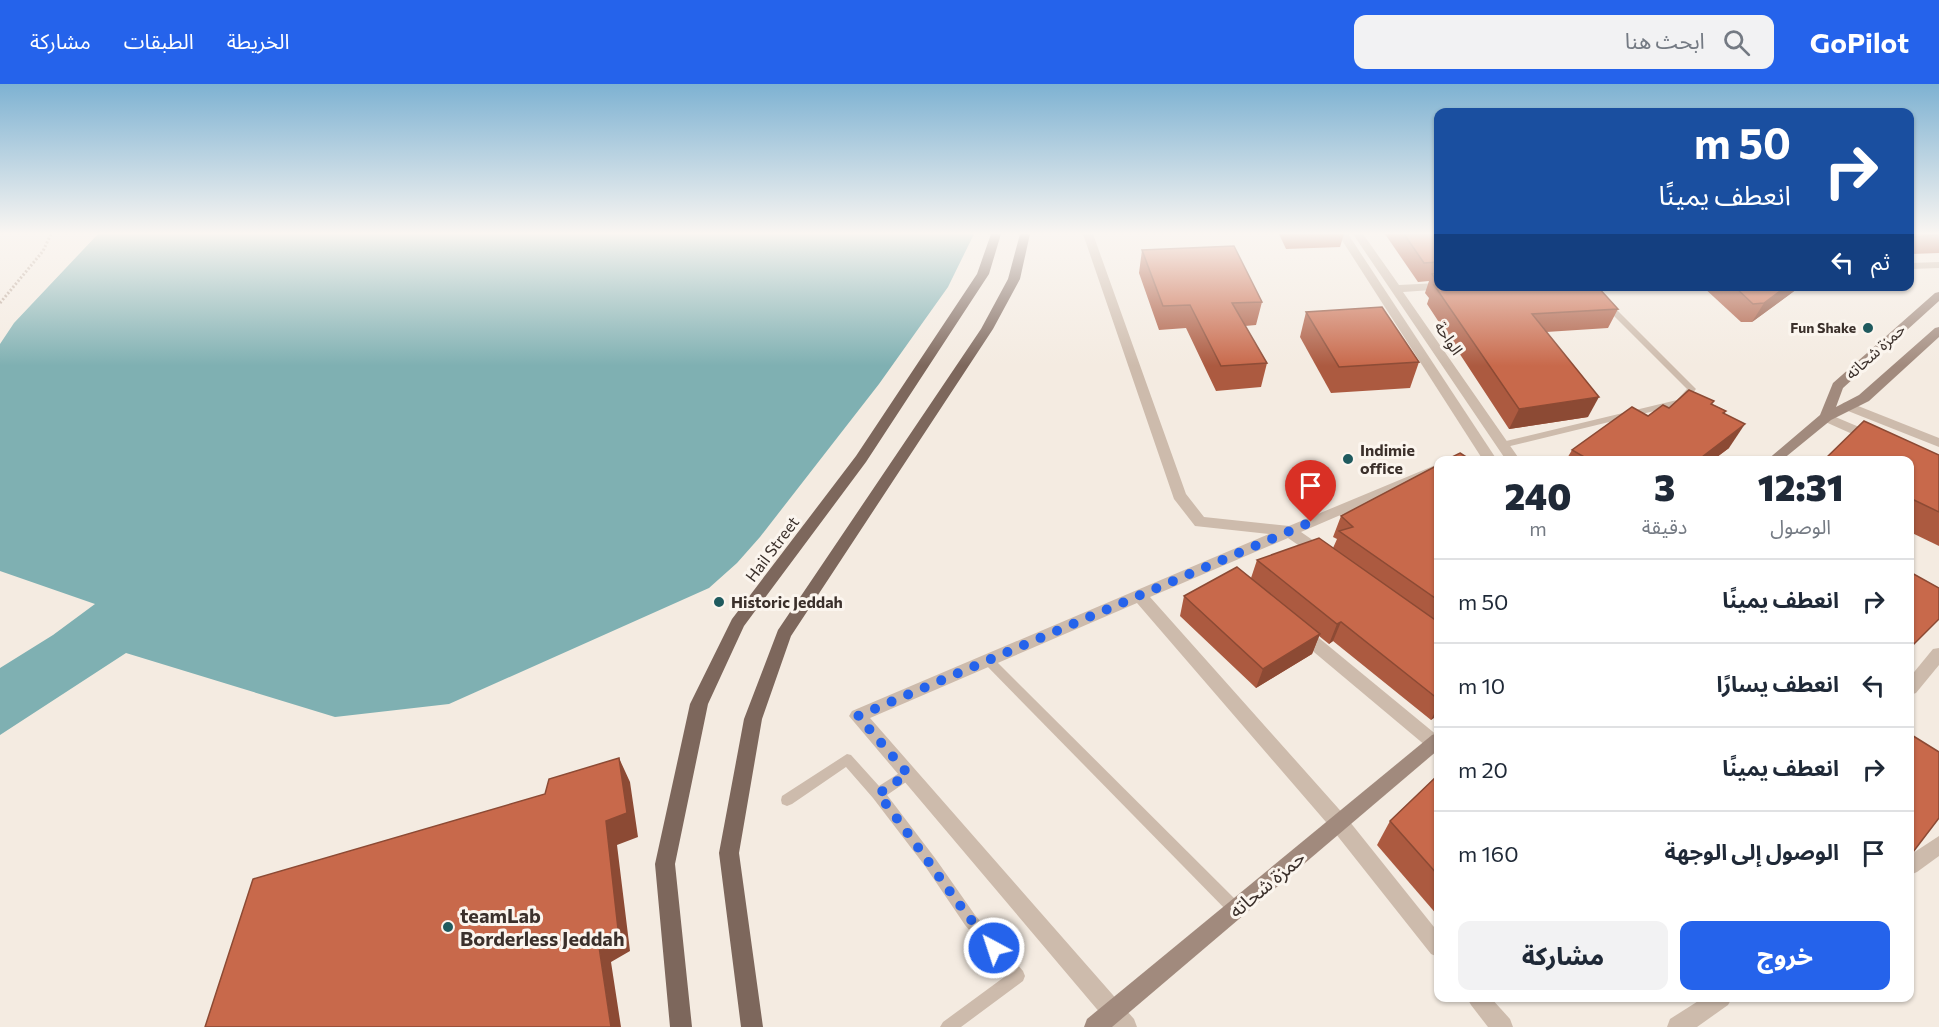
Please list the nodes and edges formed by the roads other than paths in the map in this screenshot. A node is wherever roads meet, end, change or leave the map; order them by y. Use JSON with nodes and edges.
{"nodes":[{"id":1,"x":980,"y":278,"type":"edge"},
{"id":2,"x":1014,"y":278,"type":"edge"},
{"id":3,"x":1103,"y":278,"type":"edge"},
{"id":4,"x":1372,"y":278,"type":"edge"},
{"id":5,"x":1388,"y":278,"type":"edge"},
{"id":6,"x":1434,"y":287,"type":"edge"},
{"id":7,"x":1395,"y":289,"type":"junction"},
{"id":8,"x":1593,"y":291,"type":"edge"},
{"id":9,"x":1939,"y":295,"type":"edge"},
{"id":10,"x":1939,"y":331,"type":"edge"},
{"id":11,"x":1848,"y":406,"type":"junction"},
{"id":12,"x":1826,"y":417,"type":"junction"},
{"id":13,"x":1939,"y":443,"type":"edge"},
{"id":14,"x":1888,"y":444,"type":"edge"},
{"id":15,"x":1502,"y":446,"type":"junction"},
{"id":16,"x":1487,"y":456,"type":"edge"},
{"id":17,"x":1510,"y":456,"type":"edge"},
{"id":18,"x":1779,"y":456,"type":"edge"},
{"id":19,"x":1434,"y":470,"type":"edge"},
{"id":20,"x":1289,"y":531,"type":"junction"},
{"id":21,"x":1216,"y":562,"type":"junction"},
{"id":22,"x":1336,"y":564,"type":"edge"},
{"id":23,"x":1235,"y":577,"type":"edge"},
{"id":24,"x":1139,"y":595,"type":"junction"},
{"id":25,"x":1289,"y":622,"type":"edge"},
{"id":26,"x":1939,"y":654,"type":"edge"},
{"id":27,"x":988,"y":660,"type":"junction"},
{"id":28,"x":1914,"y":683,"type":"edge"},
{"id":29,"x":1434,"y":741,"type":"edge"},
{"id":30,"x":1434,"y":745,"type":"edge"},
{"id":31,"x":908,"y":774,"type":"junction"},
{"id":32,"x":878,"y":794,"type":"junction"},
{"id":33,"x":787,"y":800,"type":"dead end"},
{"id":34,"x":1340,"y":823,"type":"junction"},
{"id":35,"x":1939,"y":845,"type":"edge"},
{"id":36,"x":1914,"y":863,"type":"edge"},
{"id":37,"x":1236,"y":910,"type":"junction"},
{"id":38,"x":1434,"y":942,"type":"edge"},
{"id":39,"x":1481,"y":1002,"type":"edge"},
{"id":40,"x":1714,"y":1002,"type":"edge"},
{"id":41,"x":1120,"y":1020,"type":"edge"},
{"id":42,"x":681,"y":1027,"type":"edge"},
{"id":43,"x":752,"y":1027,"type":"edge"},
{"id":44,"x":948,"y":1027,"type":"edge"},
{"id":45,"x":1095,"y":1027,"type":"edge"},
{"id":46,"x":1502,"y":1027,"type":"edge"},
{"id":47,"x":1678,"y":1027,"type":"edge"}],
"edges":[{"from":1,"to":42,"type":"main road","name":"Hail Street"},
{"from":2,"to":43,"type":"main road"},
{"from":3,"to":20,"type":"street"},
{"from":4,"to":16,"type":"street","name":"الواحة"},
{"from":5,"to":7,"type":"street","name":"الواحة"},
{"from":6,"to":7,"type":"street"},
{"from":7,"to":15,"type":"street","name":"الواحة"},
{"from":8,"to":15,"type":"lane"},
{"from":9,"to":12,"type":"main road","name":"حمزة شحاته"},
{"from":10,"to":11,"type":"main road","name":"حمزة شحاته"},
{"from":11,"to":12,"type":"main road","name":"حمزة شحاته"},
{"from":11,"to":13,"type":"street"},
{"from":12,"to":14,"type":"street"},
{"from":12,"to":18,"type":"main road","name":"حمزة شحاته"},
{"from":15,"to":17,"type":"street","name":"الواحة"},
{"from":19,"to":20,"type":"street"},
{"from":20,"to":21,"type":"street"},
{"from":20,"to":22,"type":"street"},
{"from":21,"to":23,"type":"street"},
{"from":21,"to":24,"type":"street"},
{"from":24,"to":27,"type":"street"},
{"from":24,"to":34,"type":"street"},
{"from":25,"to":29,"type":"street"},
{"from":26,"to":28,"type":"street"},
{"from":27,"to":31,"type":"street"},
{"from":27,"to":37,"type":"lane"},
{"from":30,"to":34,"type":"main road","name":"حمزة شحاته"},
{"from":31,"to":32,"type":"lane"},
{"from":31,"to":41,"type":"street"},
{"from":32,"to":33,"type":"lane"},
{"from":32,"to":44,"type":"lane"},
{"from":34,"to":37,"type":"main road","name":"حمزة شحاته"},
{"from":34,"to":38,"type":"street"},
{"from":35,"to":36,"type":"street"},
{"from":37,"to":41,"type":"main road","name":"حمزة شحاته"},
{"from":39,"to":46,"type":"street"},
{"from":40,"to":47,"type":"street"},
{"from":41,"to":45,"type":"main road","name":"حمزة شحاته"}]}
